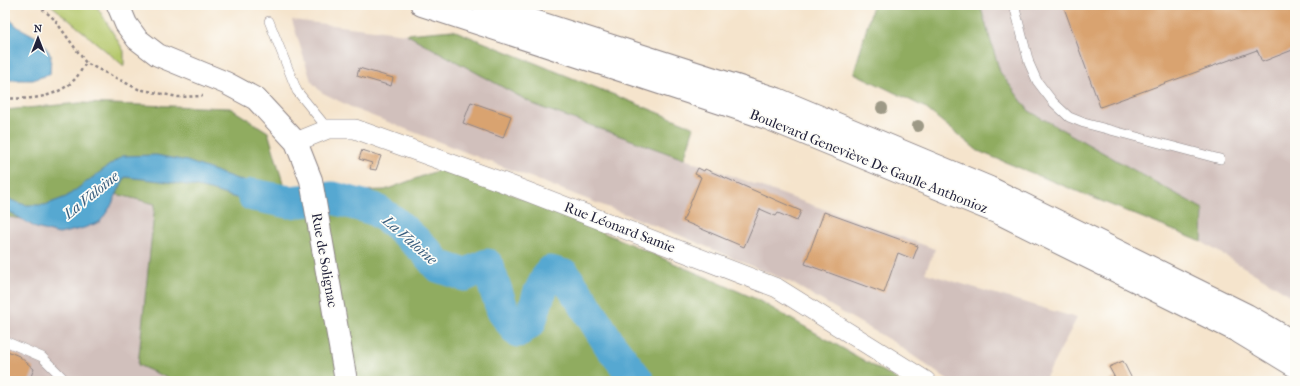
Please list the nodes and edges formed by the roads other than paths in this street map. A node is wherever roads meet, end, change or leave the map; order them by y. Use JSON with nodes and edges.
{"nodes":[{"id":1,"x":118,"y":5,"type":"edge"},
{"id":2,"x":422,"y":5,"type":"edge"},
{"id":3,"x":484,"y":5,"type":"edge"},
{"id":4,"x":1014,"y":5,"type":"edge"},
{"id":5,"x":269,"y":21,"type":"dead end"},
{"id":6,"x":328,"y":129,"type":"junction"},
{"id":7,"x":296,"y":142,"type":"junction"},
{"id":8,"x":1220,"y":159,"type":"dead end"},
{"id":9,"x":5,"y":342,"type":"edge"},
{"id":10,"x":1295,"y":343,"type":"edge"},
{"id":11,"x":1295,"y":366,"type":"edge"},
{"id":12,"x":66,"y":381,"type":"edge"},
{"id":13,"x":346,"y":381,"type":"edge"},
{"id":14,"x":926,"y":381,"type":"edge"}],
"edges":[{"from":1,"to":7,"type":"main road"},
{"from":2,"to":11,"type":"main road","name":"Boulevard Geneviève De Gaulle Anthonioz"},
{"from":3,"to":10,"type":"main road","name":"Boulevard Geneviève De Gaulle Anthonioz"},
{"from":4,"to":8,"type":"lane"},
{"from":5,"to":6,"type":"lane"},
{"from":6,"to":7,"type":"street","name":"Rue Léonard Samie"},
{"from":6,"to":14,"type":"street","name":"Rue Léonard Samie"},
{"from":7,"to":13,"type":"main road","name":"Rue de Solignac"},
{"from":9,"to":12,"type":"lane"}]}
